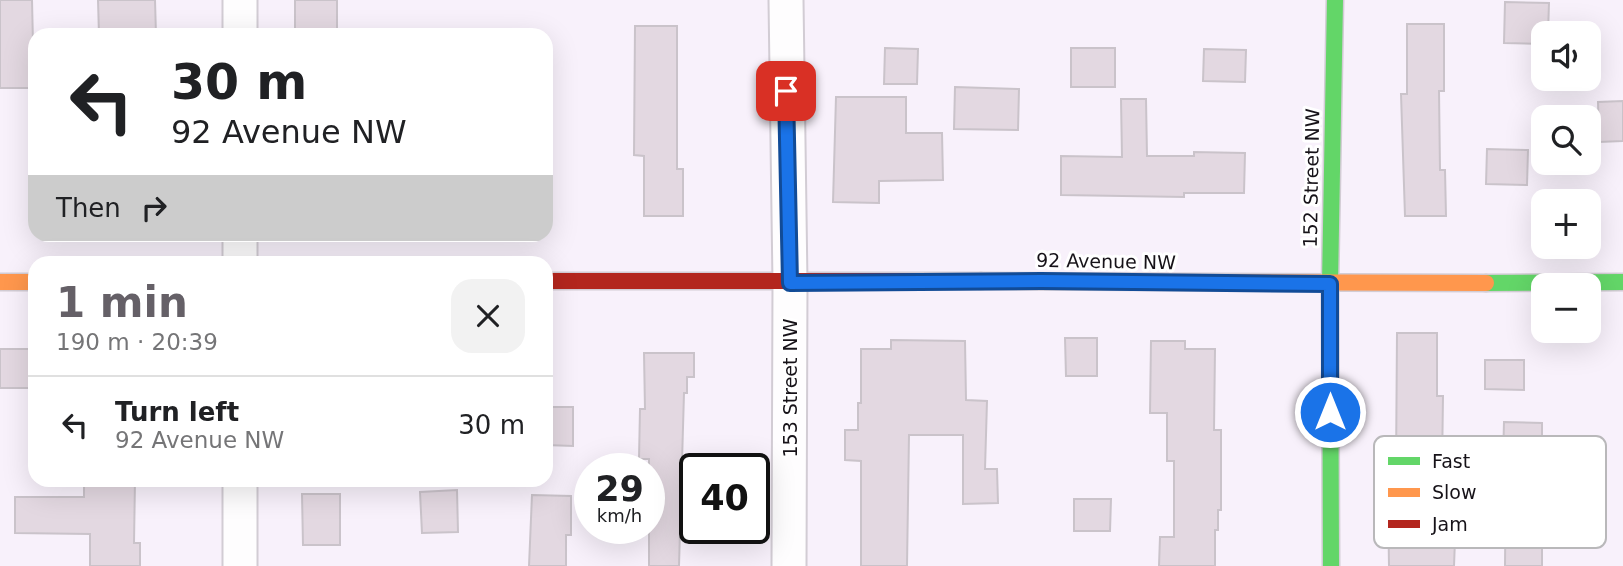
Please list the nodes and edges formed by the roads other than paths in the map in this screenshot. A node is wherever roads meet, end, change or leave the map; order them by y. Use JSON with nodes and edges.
{"nodes":[{"id":1,"x":240,"y":0,"type":"edge"},
{"id":2,"x":786,"y":0,"type":"edge"},
{"id":3,"x":1335,"y":0,"type":"edge"},
{"id":4,"x":240,"y":28,"type":"edge"},
{"id":5,"x":553,"y":281,"type":"edge"},
{"id":6,"x":0,"y":282,"type":"edge"},
{"id":7,"x":28,"y":282,"type":"edge"},
{"id":8,"x":1623,"y":282,"type":"edge"},
{"id":9,"x":790,"y":283,"type":"junction"},
{"id":10,"x":1330,"y":284,"type":"junction"},
{"id":11,"x":240,"y":487,"type":"edge"},
{"id":12,"x":240,"y":566,"type":"edge"},
{"id":13,"x":789,"y":566,"type":"edge"},
{"id":14,"x":1331,"y":566,"type":"edge"}],
"edges":[{"from":1,"to":4,"type":"street"},
{"from":2,"to":9,"type":"street","name":"153 Street NW"},
{"from":3,"to":10,"type":"street","name":"152 Street NW"},
{"from":5,"to":9,"type":"street","name":"92 Avenue NW"},
{"from":6,"to":7,"type":"street"},
{"from":8,"to":10,"type":"street","name":"92 Avenue NW"},
{"from":9,"to":10,"type":"street","name":"92 Avenue NW"},
{"from":9,"to":13,"type":"street","name":"153 Street NW"},
{"from":10,"to":14,"type":"street","name":"152 Street NW"},
{"from":11,"to":12,"type":"street"}]}
